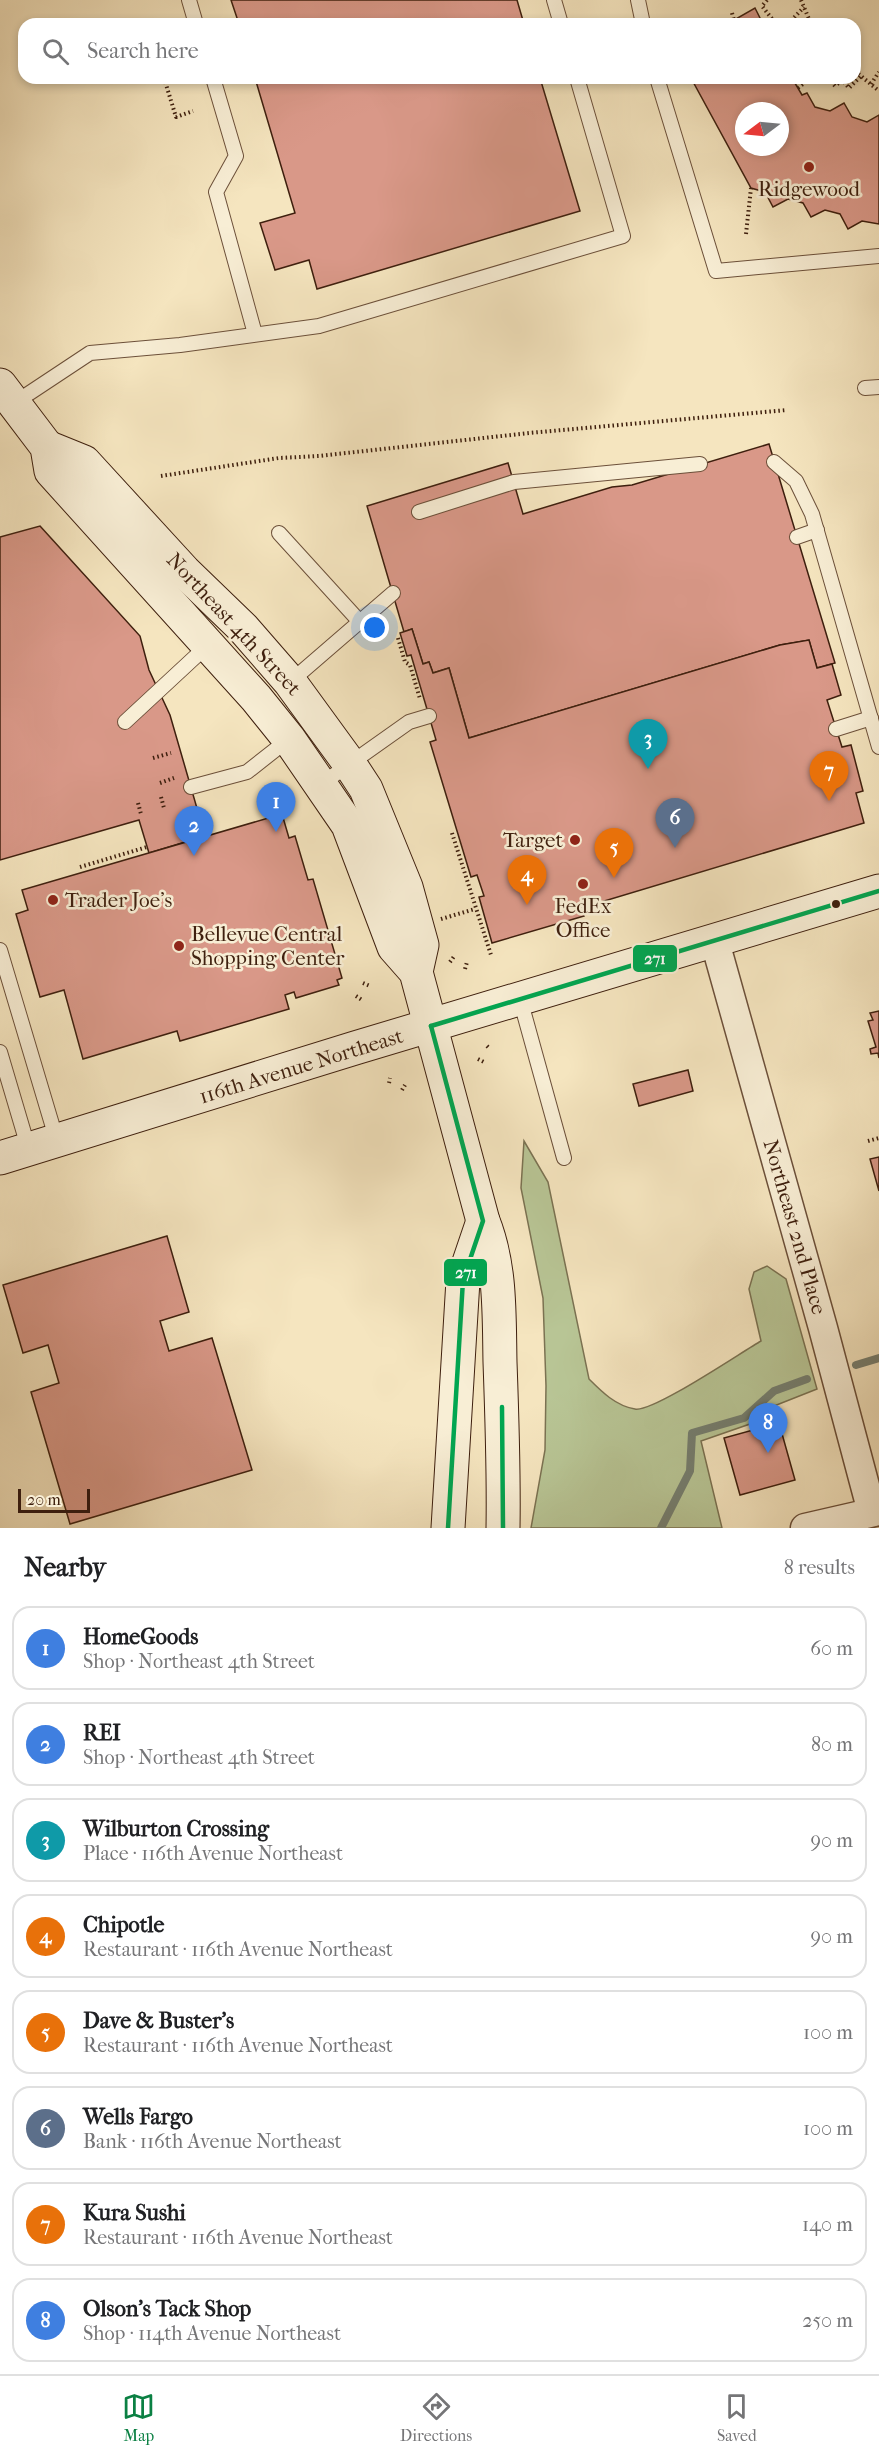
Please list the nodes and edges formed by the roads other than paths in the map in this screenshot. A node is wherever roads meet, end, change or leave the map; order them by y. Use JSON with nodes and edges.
{"nodes":[{"id":1,"x":189,"y":0,"type":"edge"},
{"id":2,"x":555,"y":0,"type":"edge"},
{"id":3,"x":638,"y":0,"type":"edge"},
{"id":4,"x":194,"y":18,"type":"edge"},
{"id":5,"x":560,"y":18,"type":"edge"},
{"id":6,"x":642,"y":18,"type":"edge"},
{"id":7,"x":215,"y":84,"type":"edge"},
{"id":8,"x":579,"y":84,"type":"edge"},
{"id":9,"x":659,"y":84,"type":"edge"},
{"id":10,"x":879,"y":256,"type":"edge"},
{"id":11,"x":255,"y":334,"type":"junction"},
{"id":12,"x":6,"y":394,"type":"edge"},
{"id":13,"x":47,"y":447,"type":"junction"},
{"id":14,"x":774,"y":462,"type":"dead end"},
{"id":15,"x":700,"y":464,"type":"dead end"},
{"id":16,"x":418,"y":512,"type":"dead end"},
{"id":17,"x":817,"y":530,"type":"junction"},
{"id":18,"x":279,"y":533,"type":"dead end"},
{"id":19,"x":797,"y":537,"type":"dead end"},
{"id":20,"x":393,"y":593,"type":"dead end"},
{"id":21,"x":360,"y":622,"type":"junction"},
{"id":22,"x":208,"y":645,"type":"junction"},
{"id":23,"x":290,"y":682,"type":"junction"},
{"id":24,"x":429,"y":716,"type":"dead end"},
{"id":25,"x":871,"y":718,"type":"junction"},
{"id":26,"x":125,"y":723,"type":"dead end"},
{"id":27,"x":836,"y":729,"type":"dead end"},
{"id":28,"x":289,"y":739,"type":"junction"},
{"id":29,"x":879,"y":747,"type":"edge"},
{"id":30,"x":349,"y":763,"type":"junction"},
{"id":31,"x":320,"y":785,"type":"junction"},
{"id":32,"x":190,"y":787,"type":"dead end"},
{"id":33,"x":879,"y":891,"type":"edge"},
{"id":34,"x":715,"y":942,"type":"junction"},
{"id":35,"x":0,"y":950,"type":"edge"},
{"id":36,"x":416,"y":972,"type":"junction"},
{"id":37,"x":520,"y":999,"type":"junction"},
{"id":38,"x":431,"y":1026,"type":"junction"},
{"id":39,"x":1,"y":1060,"type":"edge"},
{"id":40,"x":29,"y":1149,"type":"edge"},
{"id":41,"x":564,"y":1158,"type":"dead end"},
{"id":42,"x":483,"y":1221,"type":"junction"},
{"id":43,"x":876,"y":1511,"type":"edge"},
{"id":44,"x":448,"y":1528,"type":"edge"},
{"id":45,"x":502,"y":1528,"type":"edge"},
{"id":46,"x":805,"y":1528,"type":"edge"}],
"edges":[{"from":1,"to":4,"type":"lane"},
{"from":2,"to":5,"type":"lane"},
{"from":3,"to":6,"type":"lane"},
{"from":7,"to":11,"type":"lane"},
{"from":8,"to":11,"type":"lane"},
{"from":9,"to":10,"type":"lane"},
{"from":11,"to":12,"type":"lane"},
{"from":12,"to":13,"type":"main road","name":"Northeast 4th Street"},
{"from":13,"to":22,"type":"main road","name":"Northeast 4th Street"},
{"from":13,"to":23,"type":"main road","name":"Northeast 4th Street"},
{"from":14,"to":17,"type":"lane"},
{"from":15,"to":16,"type":"lane"},
{"from":17,"to":19,"type":"lane"},
{"from":17,"to":25,"type":"lane"},
{"from":18,"to":21,"type":"lane"},
{"from":20,"to":21,"type":"lane"},
{"from":21,"to":23,"type":"lane"},
{"from":22,"to":26,"type":"lane"},
{"from":22,"to":28,"type":"main road","name":"Northeast 4th Street"},
{"from":23,"to":30,"type":"main road","name":"Northeast 4th Street"},
{"from":24,"to":30,"type":"lane"},
{"from":25,"to":27,"type":"lane"},
{"from":25,"to":29,"type":"lane"},
{"from":28,"to":31,"type":"main road","name":"Northeast 4th Street"},
{"from":28,"to":32,"type":"lane"},
{"from":30,"to":31,"type":"lane"},
{"from":30,"to":36,"type":"main road","name":"Northeast 4th Street"},
{"from":31,"to":36,"type":"main road","name":"Northeast 4th Street"},
{"from":33,"to":34,"type":"main road","name":"116th Avenue Northeast"},
{"from":34,"to":37,"type":"main road","name":"116th Avenue Northeast"},
{"from":34,"to":43,"type":"street","name":"Northeast 2nd Place"},
{"from":35,"to":40,"type":"lane"},
{"from":36,"to":38,"type":"main road","name":"Northeast 4th Street"},
{"from":37,"to":38,"type":"main road","name":"116th Avenue Northeast"},
{"from":37,"to":41,"type":"lane"},
{"from":38,"to":40,"type":"main road","name":"116th Avenue Northeast"},
{"from":38,"to":42,"type":"main road","name":"Northeast 4th Street"},
{"from":39,"to":40,"type":"lane"},
{"from":42,"to":44,"type":"main road"},
{"from":42,"to":45,"type":"main road","name":"Northeast 4th Street"},
{"from":43,"to":46,"type":"street"}]}
